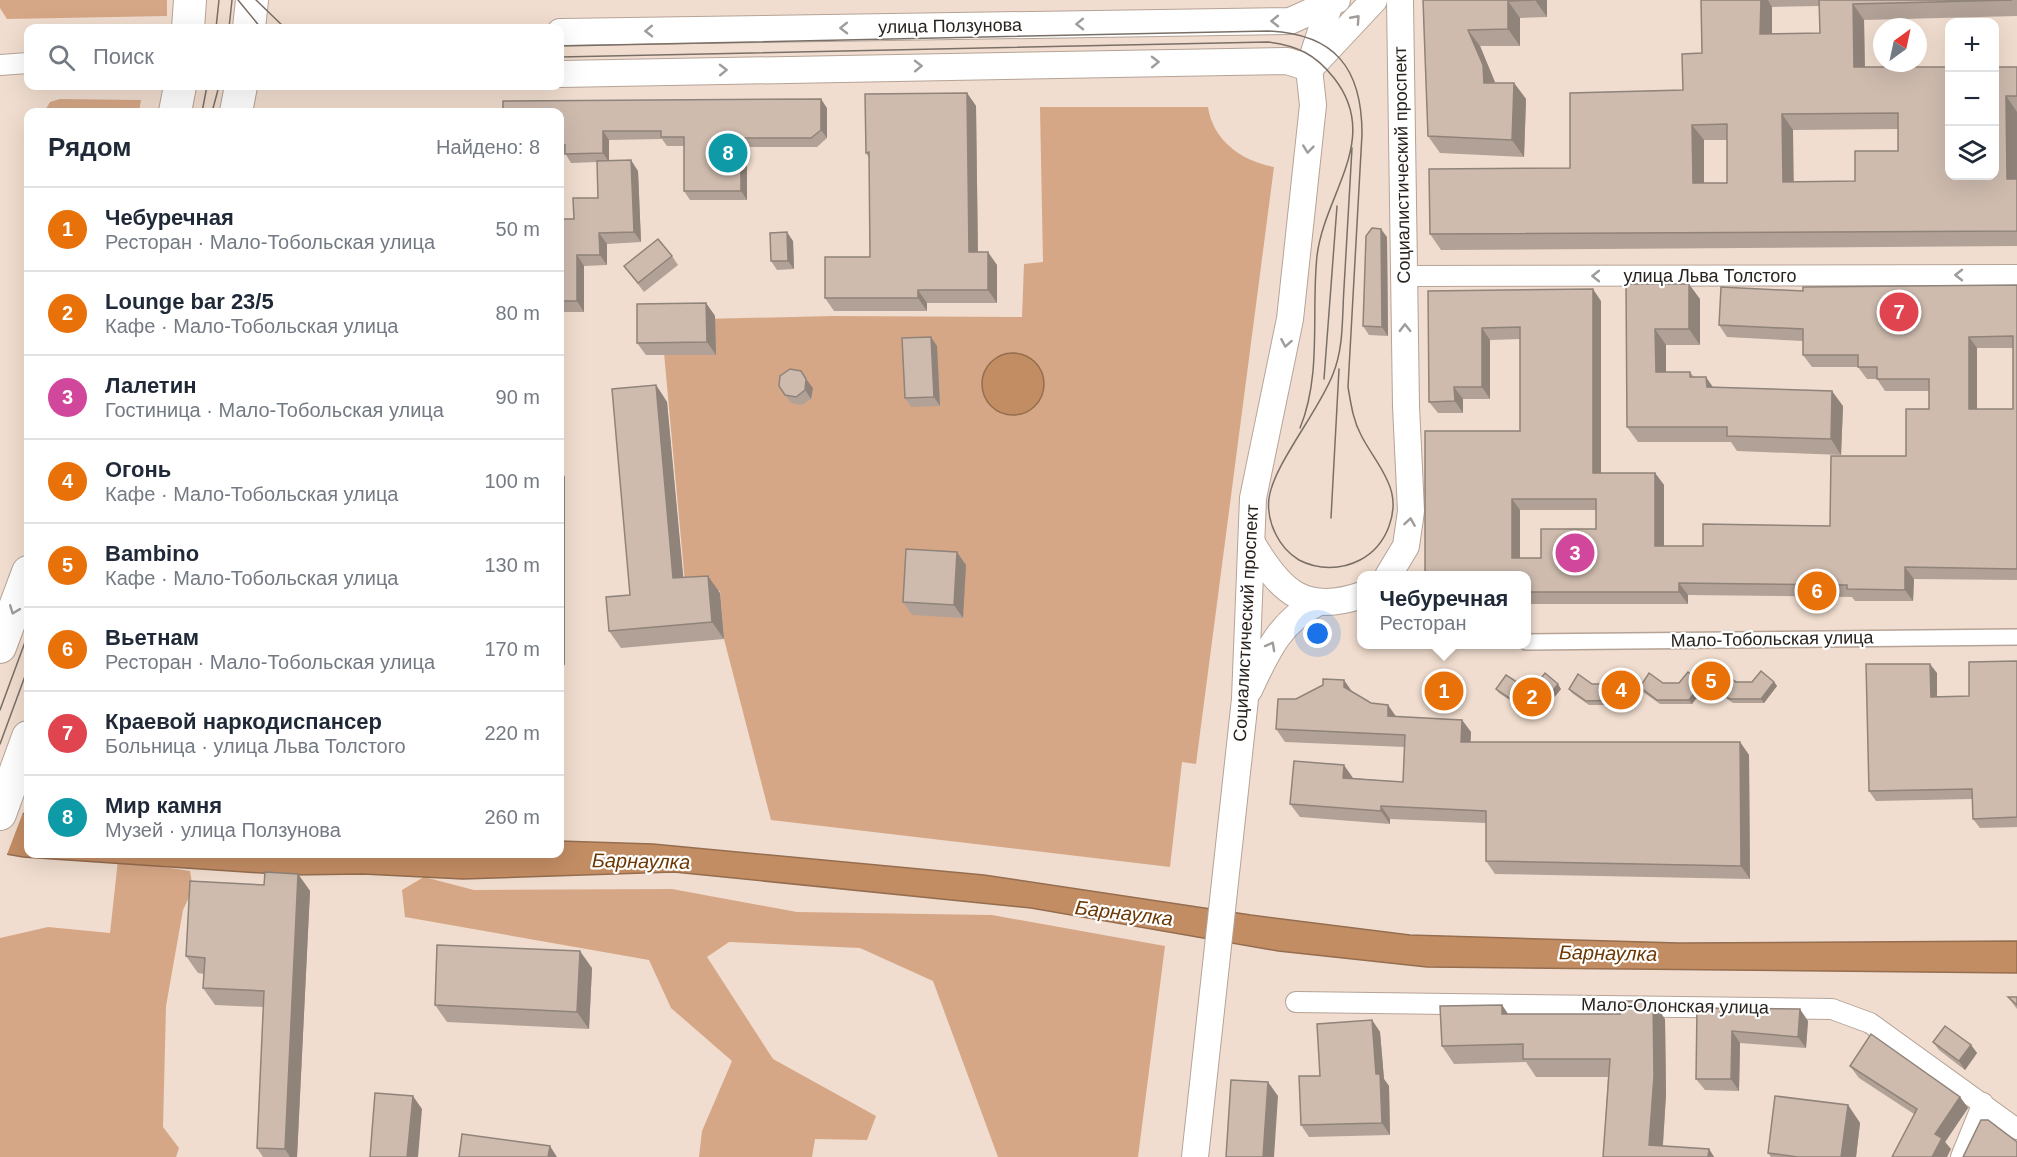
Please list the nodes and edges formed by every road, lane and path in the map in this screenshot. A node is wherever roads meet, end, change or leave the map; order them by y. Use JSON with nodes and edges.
{"nodes":[{"id":1,"x":190,"y":0,"type":"edge"},
{"id":2,"x":252,"y":0,"type":"edge"},
{"id":3,"x":1374,"y":0,"type":"edge"},
{"id":4,"x":1400,"y":0,"type":"edge"},
{"id":5,"x":1333,"y":1,"type":"edge"},
{"id":6,"x":188,"y":24,"type":"edge"},
{"id":7,"x":249,"y":24,"type":"edge"},
{"id":8,"x":564,"y":32,"type":"edge"},
{"id":9,"x":24,"y":63,"type":"edge"},
{"id":10,"x":0,"y":65,"type":"edge"},
{"id":11,"x":1303,"y":73,"type":"junction"},
{"id":12,"x":564,"y":74,"type":"edge"},
{"id":13,"x":179,"y":90,"type":"edge"},
{"id":14,"x":240,"y":90,"type":"edge"},
{"id":15,"x":176,"y":108,"type":"edge"},
{"id":16,"x":237,"y":108,"type":"edge"},
{"id":17,"x":2017,"y":275,"type":"edge"},
{"id":18,"x":1404,"y":276,"type":"junction"},
{"id":19,"x":1252,"y":543,"type":"junction"},
{"id":20,"x":1391,"y":571,"type":"edge"},
{"id":21,"x":24,"y":583,"type":"edge"},
{"id":22,"x":1357,"y":597,"type":"edge"},
{"id":23,"x":1317,"y":603,"type":"junction"},
{"id":24,"x":2017,"y":637,"type":"edge"},
{"id":25,"x":1531,"y":642,"type":"edge"},
{"id":26,"x":0,"y":647,"type":"edge"},
{"id":27,"x":1245,"y":699,"type":"junction"},
{"id":28,"x":24,"y":751,"type":"edge"},
{"id":29,"x":0,"y":814,"type":"edge"},
{"id":30,"x":1296,"y":1002,"type":"dead end"},
{"id":31,"x":1983,"y":1104,"type":"junction"},
{"id":32,"x":2017,"y":1129,"type":"edge"},
{"id":33,"x":1195,"y":1157,"type":"edge"},
{"id":34,"x":1961,"y":1157,"type":"edge"}],
"edges":[{"from":1,"to":6,"type":"main road"},
{"from":2,"to":7,"type":"main road"},
{"from":11,"to":3,"type":"street","one_way":true},
{"from":4,"to":18,"type":"street","name":"Социалистический проспект"},
{"from":5,"to":8,"type":"street","name":"улица Ползунова","one_way":true},
{"from":5,"to":11,"type":"street","name":"Социалистический проспект"},
{"from":9,"to":10,"type":"street"},
{"from":12,"to":11,"type":"street","one_way":true},
{"from":11,"to":19,"type":"street","name":"Социалистический проспект","one_way":true},
{"from":13,"to":15,"type":"main road"},
{"from":14,"to":16,"type":"main road"},
{"from":17,"to":18,"type":"street","name":"улица Льва Толстого","one_way":true},
{"from":20,"to":18,"type":"street","name":"Социалистический проспект","one_way":true},
{"from":19,"to":23,"type":"street"},
{"from":19,"to":27,"type":"street","name":"Социалистический проспект"},
{"from":21,"to":26,"type":"main road","one_way":true},
{"from":22,"to":23,"type":"street"},
{"from":27,"to":23,"type":"street","one_way":true},
{"from":24,"to":25,"type":"street","name":"Мало-Тобольская улица"},
{"from":27,"to":33,"type":"street","name":"Социалистический проспект"},
{"from":28,"to":29,"type":"main road"},
{"from":30,"to":31,"type":"street","name":"Мало-Олонская улица"},
{"from":31,"to":32,"type":"street","name":"Мало-Олонская улица"},
{"from":31,"to":34,"type":"street"}]}
